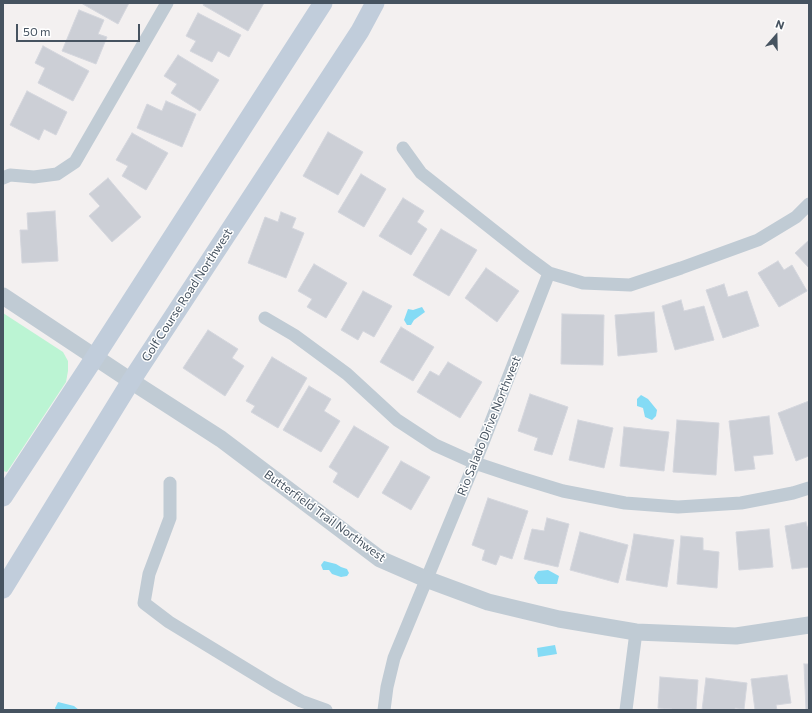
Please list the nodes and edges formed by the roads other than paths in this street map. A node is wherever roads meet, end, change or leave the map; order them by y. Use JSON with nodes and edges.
{"nodes":[{"id":1,"x":167,"y":3,"type":"edge"},
{"id":2,"x":323,"y":3,"type":"edge"},
{"id":3,"x":375,"y":3,"type":"edge"},
{"id":4,"x":403,"y":148,"type":"dead end"},
{"id":5,"x":3,"y":178,"type":"edge"},
{"id":6,"x":809,"y":204,"type":"edge"},
{"id":7,"x":549,"y":273,"type":"junction"},
{"id":8,"x":3,"y":296,"type":"edge"},
{"id":9,"x":265,"y":318,"type":"dead end"},
{"id":10,"x":95,"y":357,"type":"junction"},
{"id":11,"x":131,"y":381,"type":"junction"},
{"id":12,"x":475,"y":463,"type":"junction"},
{"id":13,"x":170,"y":482,"type":"dead end"},
{"id":14,"x":809,"y":488,"type":"edge"},
{"id":15,"x":3,"y":497,"type":"edge"},
{"id":16,"x":426,"y":579,"type":"junction"},
{"id":17,"x":3,"y":589,"type":"edge"},
{"id":18,"x":809,"y":625,"type":"edge"},
{"id":19,"x":636,"y":632,"type":"junction"},
{"id":20,"x":326,"y":710,"type":"edge"},
{"id":21,"x":384,"y":710,"type":"edge"},
{"id":22,"x":626,"y":710,"type":"edge"}],
"edges":[{"from":1,"to":5,"type":"street"},
{"from":2,"to":10,"type":"main road"},
{"from":3,"to":11,"type":"main road","name":"Golf Course Road Northwest"},
{"from":4,"to":7,"type":"street"},
{"from":6,"to":7,"type":"street"},
{"from":7,"to":12,"type":"street","name":"Rio Salado Drive Northwest"},
{"from":8,"to":10,"type":"street","name":"Butterfield Trail Northwest"},
{"from":9,"to":12,"type":"street"},
{"from":10,"to":11,"type":"street","name":"Butterfield Trail Northwest"},
{"from":10,"to":15,"type":"main road"},
{"from":11,"to":16,"type":"street","name":"Butterfield Trail Northwest"},
{"from":11,"to":17,"type":"main road","name":"Golf Course Road Northwest"},
{"from":12,"to":14,"type":"street"},
{"from":12,"to":16,"type":"street","name":"Rio Salado Drive Northwest"},
{"from":13,"to":20,"type":"street"},
{"from":16,"to":19,"type":"street","name":"Butterfield Trail Northwest"},
{"from":16,"to":21,"type":"street","name":"Rio Salado Drive Northwest"},
{"from":18,"to":19,"type":"street","name":"Butterfield Trail Northwest"},
{"from":19,"to":22,"type":"street"}]}
